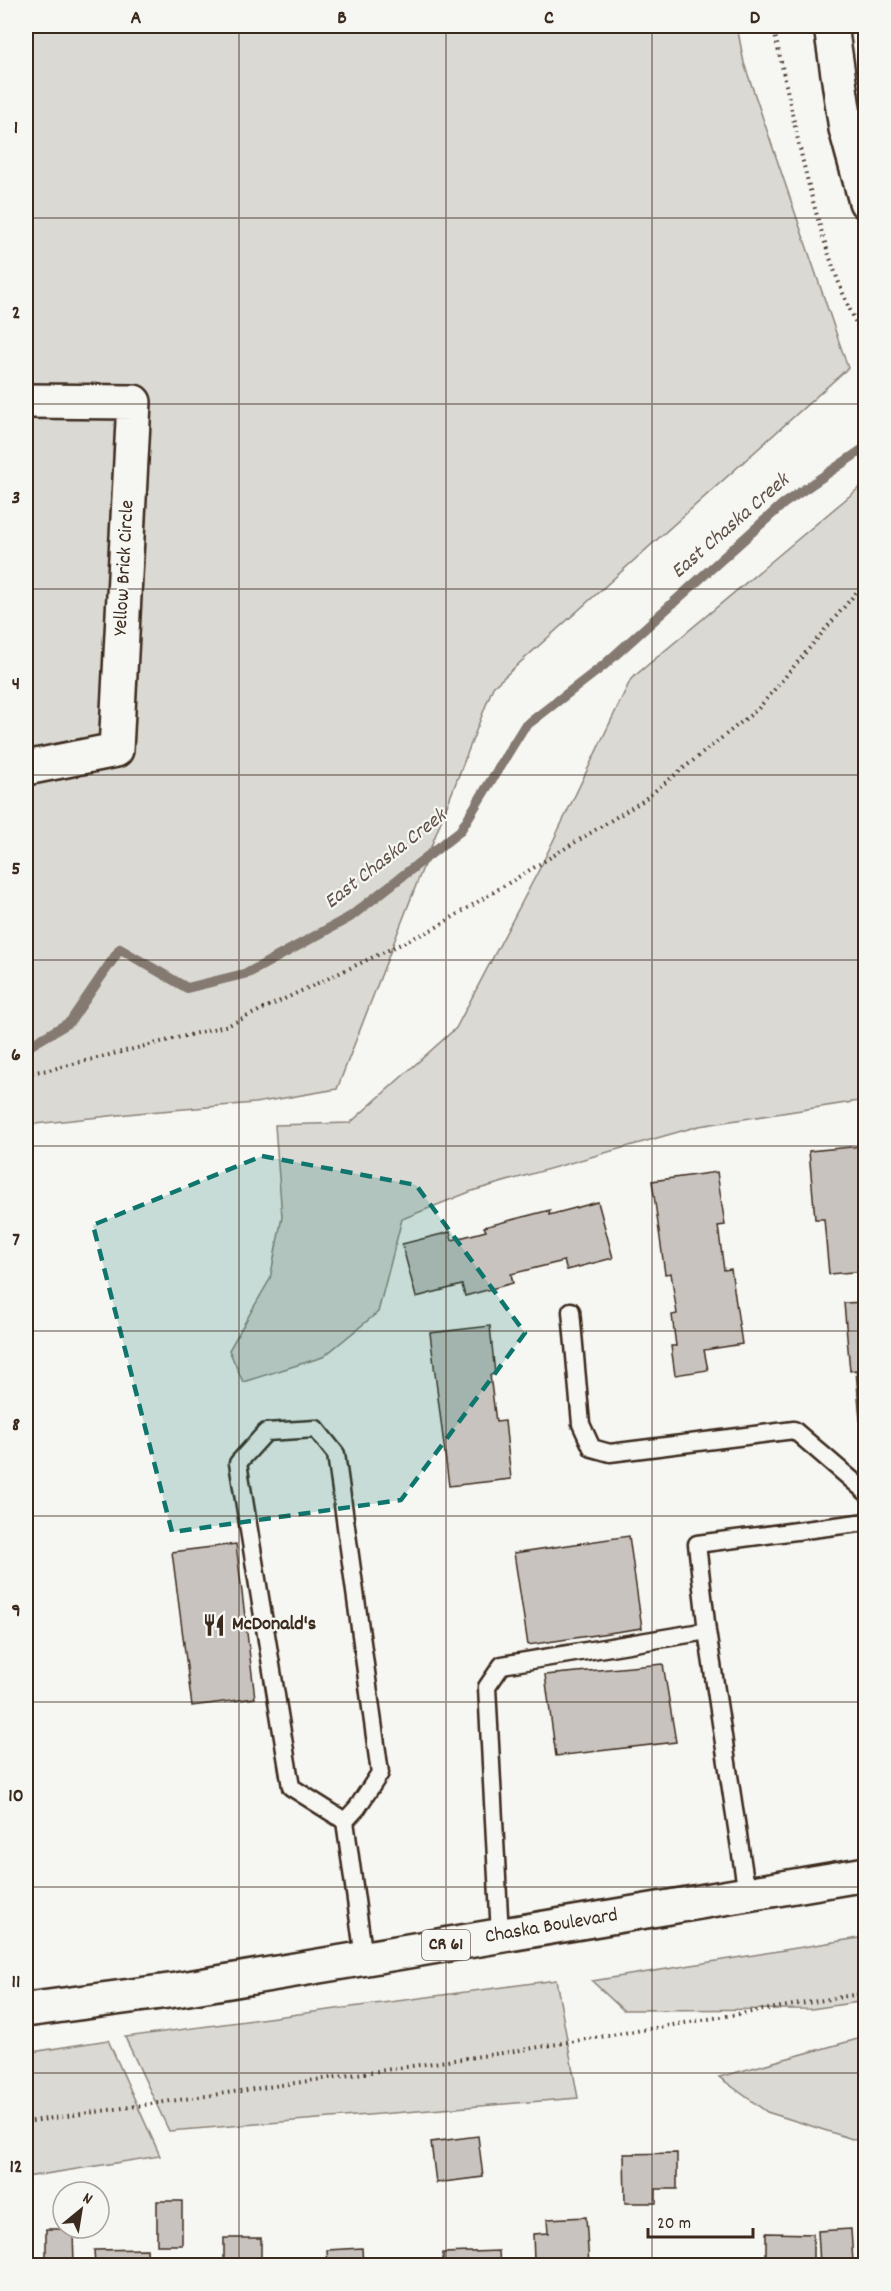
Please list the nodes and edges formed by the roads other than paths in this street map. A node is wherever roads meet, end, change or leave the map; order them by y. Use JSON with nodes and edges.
{"nodes":[{"id":1,"x":831,"y":26,"type":"edge"},
{"id":2,"x":866,"y":202,"type":"edge"},
{"id":3,"x":26,"y":401,"type":"edge"},
{"id":4,"x":26,"y":768,"type":"edge"},
{"id":5,"x":571,"y":1311,"type":"dead end"},
{"id":6,"x":866,"y":1492,"type":"edge"},
{"id":7,"x":866,"y":1521,"type":"edge"},
{"id":8,"x":707,"y":1631,"type":"junction"},
{"id":9,"x":345,"y":1821,"type":"junction"},
{"id":10,"x":866,"y":1874,"type":"edge"},
{"id":11,"x":747,"y":1894,"type":"junction"},
{"id":12,"x":500,"y":1935,"type":"junction"},
{"id":13,"x":364,"y":1958,"type":"junction"},
{"id":14,"x":26,"y":2010,"type":"edge"}],
"edges":[{"from":1,"to":2,"type":"main road"},
{"from":3,"to":4,"type":"main road","name":"Yellow Brick Circle"},
{"from":5,"to":6,"type":"lane"},
{"from":7,"to":8,"type":"lane"},
{"from":8,"to":11,"type":"lane"},
{"from":8,"to":12,"type":"lane"},
{"from":9,"to":9,"type":"lane"},
{"from":9,"to":13,"type":"lane"},
{"from":10,"to":11,"type":"main road","name":"Chaska Boulevard","number":"CR 61"},
{"from":11,"to":12,"type":"main road","name":"Chaska Boulevard","number":"CR 61"},
{"from":12,"to":13,"type":"main road","name":"Chaska Boulevard","number":"CR 61"},
{"from":13,"to":14,"type":"main road","name":"Chaska Boulevard","number":"CR 61"}]}
